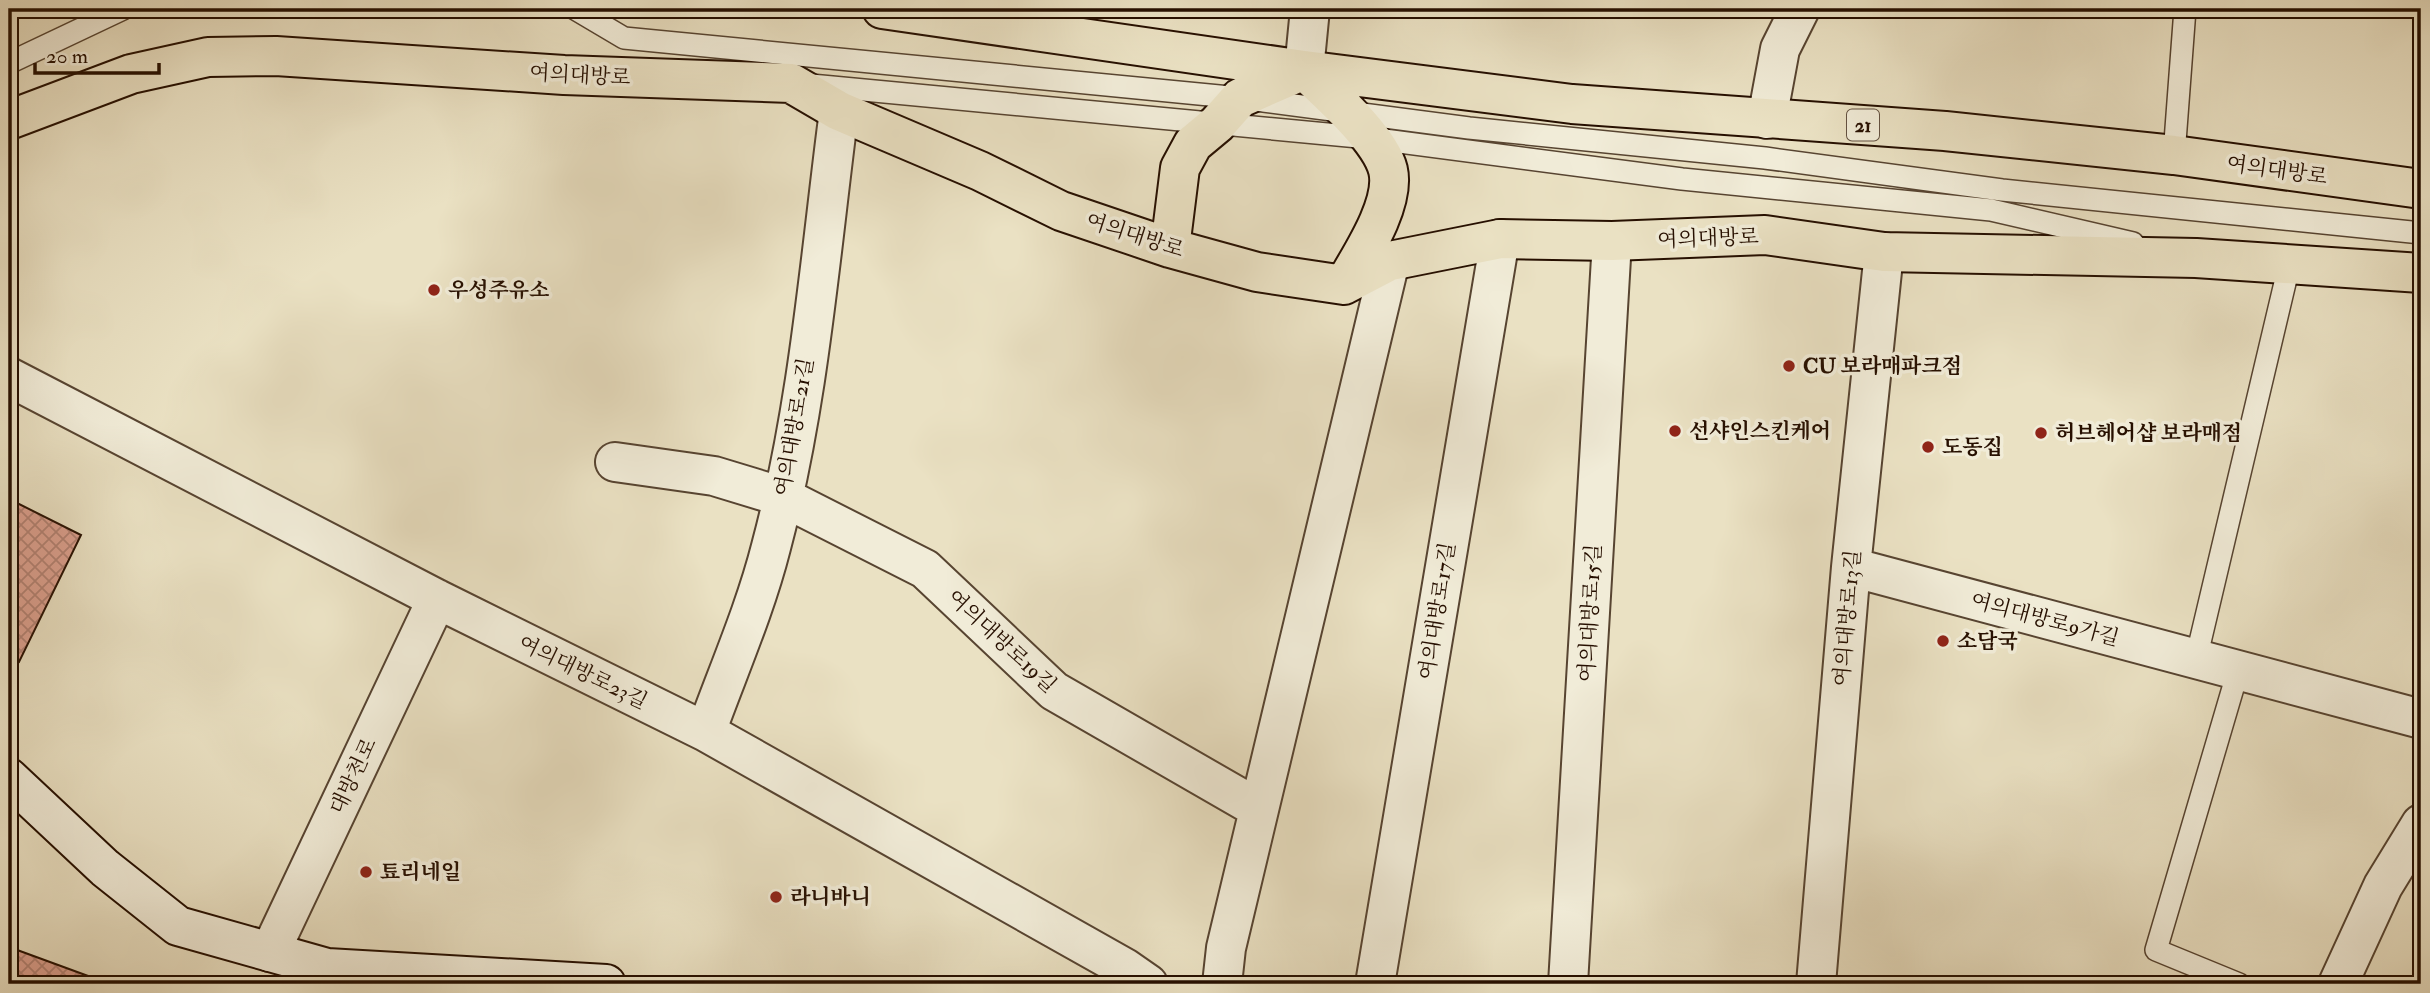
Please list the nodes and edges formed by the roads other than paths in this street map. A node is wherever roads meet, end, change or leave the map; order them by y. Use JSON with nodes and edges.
{"nodes":[{"id":1,"x":123,"y":9,"type":"edge"},
{"id":2,"x":575,"y":9,"type":"edge"},
{"id":3,"x":882,"y":9,"type":"edge"},
{"id":4,"x":1310,"y":9,"type":"edge"},
{"id":5,"x":1800,"y":9,"type":"edge"},
{"id":6,"x":2185,"y":9,"type":"edge"},
{"id":7,"x":9,"y":63,"type":"edge"},
{"id":8,"x":1304,"y":70,"type":"junction"},
{"id":9,"x":791,"y":83,"type":"junction"},
{"id":10,"x":839,"y":111,"type":"junction"},
{"id":11,"x":1228,"y":111,"type":"junction"},
{"id":12,"x":1767,"y":119,"type":"junction"},
{"id":13,"x":9,"y":120,"type":"edge"},
{"id":14,"x":1360,"y":126,"type":"junction"},
{"id":15,"x":2174,"y":155,"type":"junction"},
{"id":16,"x":2421,"y":189,"type":"edge"},
{"id":17,"x":2421,"y":233,"type":"edge"},
{"id":18,"x":1500,"y":239,"type":"junction"},
{"id":19,"x":1612,"y":241,"type":"junction"},
{"id":20,"x":1170,"y":248,"type":"junction"},
{"id":21,"x":1884,"y":252,"type":"junction"},
{"id":22,"x":2196,"y":258,"type":"junction"},
{"id":23,"x":1390,"y":261,"type":"junction"},
{"id":24,"x":2288,"y":266,"type":"junction"},
{"id":25,"x":2421,"y":273,"type":"edge"},
{"id":26,"x":1344,"y":285,"type":"junction"},
{"id":27,"x":9,"y":377,"type":"edge"},
{"id":28,"x":615,"y":462,"type":"dead end"},
{"id":29,"x":783,"y":497,"type":"junction"},
{"id":30,"x":1851,"y":568,"type":"junction"},
{"id":31,"x":437,"y":600,"type":"junction"},
{"id":32,"x":2196,"y":659,"type":"junction"},
{"id":33,"x":2238,"y":671,"type":"junction"},
{"id":34,"x":2421,"y":719,"type":"edge"},
{"id":35,"x":706,"y":733,"type":"junction"},
{"id":36,"x":9,"y":778,"type":"edge"},
{"id":37,"x":1259,"y":809,"type":"junction"},
{"id":38,"x":2421,"y":824,"type":"edge"},
{"id":39,"x":270,"y":952,"type":"junction"},
{"id":40,"x":363,"y":977,"type":"edge"},
{"id":41,"x":598,"y":984,"type":"edge"},
{"id":42,"x":606,"y":984,"type":"edge"},
{"id":43,"x":1147,"y":984,"type":"edge"},
{"id":44,"x":1222,"y":984,"type":"edge"},
{"id":45,"x":1375,"y":984,"type":"edge"},
{"id":46,"x":1568,"y":984,"type":"edge"},
{"id":47,"x":1816,"y":984,"type":"edge"},
{"id":48,"x":2239,"y":984,"type":"edge"},
{"id":49,"x":2338,"y":984,"type":"edge"}],
"edges":[{"from":1,"to":7,"type":"lane"},
{"from":2,"to":11,"type":"lane"},
{"from":3,"to":8,"type":"main road","name":"여의대방로","number":"21"},
{"from":4,"to":8,"type":"street"},
{"from":5,"to":12,"type":"street"},
{"from":6,"to":15,"type":"lane"},
{"from":8,"to":11,"type":"main road"},
{"from":8,"to":12,"type":"main road","name":"여의대방로","number":"21"},
{"from":8,"to":14,"type":"main road"},
{"from":9,"to":10,"type":"main road","name":"여의대방로"},
{"from":9,"to":11,"type":"lane"},
{"from":9,"to":13,"type":"main road","name":"여의대방로"},
{"from":10,"to":20,"type":"main road","name":"여의대방로"},
{"from":10,"to":29,"type":"street","name":"여의대방로21길"},
{"from":11,"to":14,"type":"lane"},
{"from":11,"to":14,"type":"lane"},
{"from":11,"to":20,"type":"main road"},
{"from":12,"to":15,"type":"main road","name":"여의대방로","number":"21"},
{"from":14,"to":17,"type":"lane"},
{"from":14,"to":22,"type":"lane"},
{"from":14,"to":26,"type":"main road"},
{"from":15,"to":16,"type":"main road","name":"여의대방로","number":"21"},
{"from":18,"to":19,"type":"main road","name":"여의대방로"},
{"from":18,"to":23,"type":"main road","name":"여의대방로"},
{"from":18,"to":45,"type":"street","name":"여의대방로17길"},
{"from":19,"to":21,"type":"main road","name":"여의대방로"},
{"from":19,"to":46,"type":"street","name":"여의대방로15길"},
{"from":20,"to":26,"type":"main road","name":"여의대방로"},
{"from":21,"to":22,"type":"main road","name":"여의대방로"},
{"from":21,"to":30,"type":"street","name":"여의대방로13길"},
{"from":22,"to":24,"type":"main road","name":"여의대방로"},
{"from":23,"to":26,"type":"main road","name":"여의대방로"},
{"from":23,"to":37,"type":"street"},
{"from":24,"to":25,"type":"main road","name":"여의대방로"},
{"from":24,"to":32,"type":"lane"},
{"from":27,"to":31,"type":"street","name":"여의대방로23길"},
{"from":28,"to":29,"type":"street","name":"여의대방로19길"},
{"from":29,"to":35,"type":"street","name":"여의대방로21길"},
{"from":29,"to":37,"type":"street","name":"여의대방로19길"},
{"from":30,"to":32,"type":"street","name":"여의대방로9가길"},
{"from":30,"to":47,"type":"street","name":"여의대방로13길"},
{"from":31,"to":35,"type":"street","name":"여의대방로23길"},
{"from":31,"to":39,"type":"street","name":"대방천로"},
{"from":32,"to":33,"type":"street","name":"여의대방로9가길"},
{"from":33,"to":34,"type":"street","name":"여의대방로9가길"},
{"from":33,"to":48,"type":"lane"},
{"from":35,"to":43,"type":"street","name":"여의대방로23길"},
{"from":36,"to":39,"type":"street"},
{"from":37,"to":44,"type":"street"},
{"from":38,"to":49,"type":"street"},
{"from":39,"to":40,"type":"street"},
{"from":40,"to":41,"type":"street"},
{"from":41,"to":42,"type":"street"}]}
